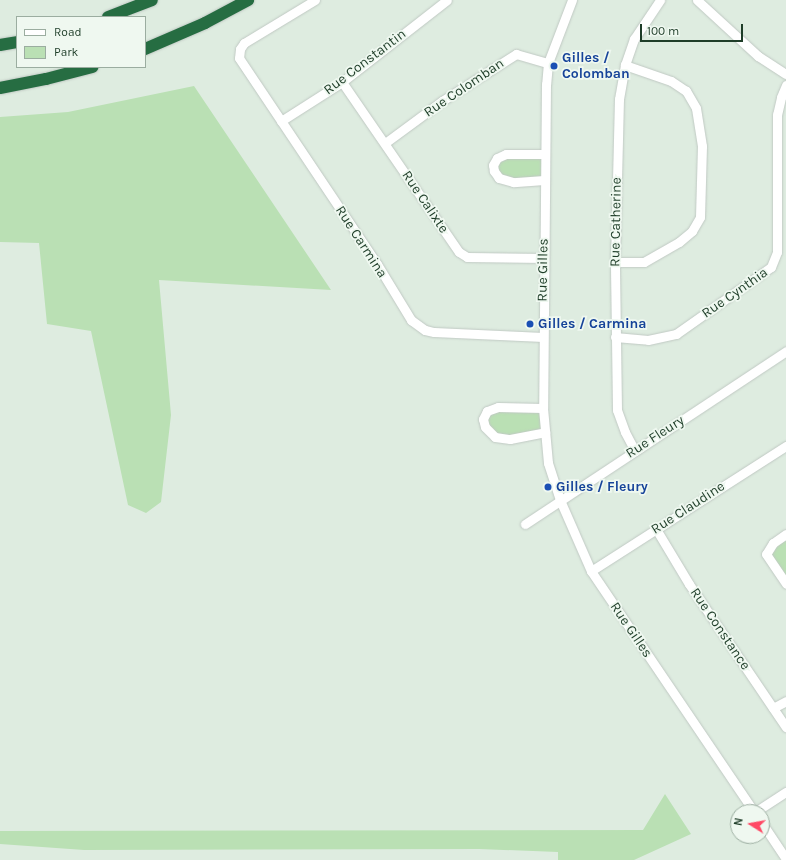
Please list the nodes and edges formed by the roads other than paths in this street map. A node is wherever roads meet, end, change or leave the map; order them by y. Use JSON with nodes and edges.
{"nodes":[{"id":1,"x":152,"y":0,"type":"edge"},
{"id":2,"x":248,"y":0,"type":"edge"},
{"id":3,"x":315,"y":0,"type":"edge"},
{"id":4,"x":447,"y":0,"type":"edge"},
{"id":5,"x":572,"y":0,"type":"edge"},
{"id":6,"x":660,"y":0,"type":"edge"},
{"id":7,"x":697,"y":0,"type":"edge"},
{"id":8,"x":111,"y":16,"type":"edge"},
{"id":9,"x":16,"y":42,"type":"edge"},
{"id":10,"x":0,"y":45,"type":"edge"},
{"id":11,"x":146,"y":49,"type":"edge"},
{"id":12,"x":548,"y":63,"type":"junction"},
{"id":13,"x":625,"y":64,"type":"junction"},
{"id":14,"x":88,"y":68,"type":"edge"},
{"id":15,"x":786,"y":74,"type":"edge"},
{"id":16,"x":342,"y":82,"type":"junction"},
{"id":17,"x":786,"y":85,"type":"edge"},
{"id":18,"x":0,"y":88,"type":"edge"},
{"id":19,"x":281,"y":121,"type":"junction"},
{"id":20,"x":385,"y":143,"type":"junction"},
{"id":21,"x":545,"y":154,"type":"junction"},
{"id":22,"x":544,"y":180,"type":"junction"},
{"id":23,"x":544,"y":258,"type":"junction"},
{"id":24,"x":615,"y":262,"type":"junction"},
{"id":25,"x":543,"y":337,"type":"junction"},
{"id":26,"x":615,"y":337,"type":"junction"},
{"id":27,"x":786,"y":351,"type":"edge"},
{"id":28,"x":542,"y":408,"type":"junction"},
{"id":29,"x":545,"y":432,"type":"junction"},
{"id":30,"x":786,"y":446,"type":"edge"},
{"id":31,"x":635,"y":451,"type":"junction"},
{"id":32,"x":560,"y":500,"type":"junction"},
{"id":33,"x":524,"y":524,"type":"dead end"},
{"id":34,"x":656,"y":529,"type":"junction"},
{"id":35,"x":786,"y":534,"type":"edge"},
{"id":36,"x":591,"y":570,"type":"junction"},
{"id":37,"x":786,"y":584,"type":"edge"},
{"id":38,"x":786,"y":701,"type":"edge"},
{"id":39,"x":773,"y":708,"type":"junction"},
{"id":40,"x":786,"y":727,"type":"edge"},
{"id":41,"x":786,"y":792,"type":"edge"},
{"id":42,"x":750,"y":804,"type":"edge"},
{"id":43,"x":767,"y":804,"type":"edge"},
{"id":44,"x":770,"y":835,"type":"edge"},
{"id":45,"x":786,"y":859,"type":"edge"}],
"edges":[{"from":1,"to":8,"type":"highway"},
{"from":2,"to":11,"type":"highway"},
{"from":3,"to":19,"type":"street","name":"Rue Carmina"},
{"from":4,"to":16,"type":"street","name":"Rue Constantin"},
{"from":5,"to":12,"type":"street","name":"Rue Gilles"},
{"from":6,"to":13,"type":"street","name":"Rue Catherine"},
{"from":7,"to":15,"type":"street"},
{"from":9,"to":10,"type":"highway"},
{"from":12,"to":20,"type":"street","name":"Rue Colomban"},
{"from":12,"to":21,"type":"street","name":"Rue Gilles"},
{"from":13,"to":24,"type":"street","name":"Rue Catherine"},
{"from":13,"to":24,"type":"street"},
{"from":14,"to":18,"type":"highway"},
{"from":16,"to":19,"type":"street","name":"Rue Constantin"},
{"from":16,"to":20,"type":"street","name":"Rue Calixte"},
{"from":17,"to":26,"type":"street","name":"Rue Cynthia"},
{"from":19,"to":25,"type":"street","name":"Rue Carmina"},
{"from":20,"to":23,"type":"street","name":"Rue Calixte"},
{"from":21,"to":22,"type":"street","name":"Rue Gilles"},
{"from":21,"to":22,"type":"street"},
{"from":22,"to":23,"type":"street","name":"Rue Gilles"},
{"from":23,"to":25,"type":"street","name":"Rue Gilles"},
{"from":24,"to":26,"type":"street","name":"Rue Catherine"},
{"from":25,"to":28,"type":"street","name":"Rue Gilles"},
{"from":26,"to":31,"type":"street","name":"Rue Catherine"},
{"from":27,"to":31,"type":"street","name":"Rue Fleury"},
{"from":28,"to":29,"type":"street","name":"Rue Gilles"},
{"from":28,"to":29,"type":"street"},
{"from":29,"to":32,"type":"street","name":"Rue Gilles"},
{"from":30,"to":34,"type":"street","name":"Rue Claudine"},
{"from":31,"to":32,"type":"street","name":"Rue Fleury"},
{"from":32,"to":33,"type":"street","name":"Rue Fleury"},
{"from":32,"to":36,"type":"street","name":"Rue Gilles"},
{"from":34,"to":36,"type":"street","name":"Rue Claudine"},
{"from":34,"to":39,"type":"street","name":"Rue Constance"},
{"from":35,"to":37,"type":"street"},
{"from":36,"to":42,"type":"street","name":"Rue Gilles"},
{"from":38,"to":39,"type":"street"},
{"from":39,"to":40,"type":"street","name":"Rue Constance"},
{"from":41,"to":43,"type":"street"},
{"from":44,"to":45,"type":"street"}]}
